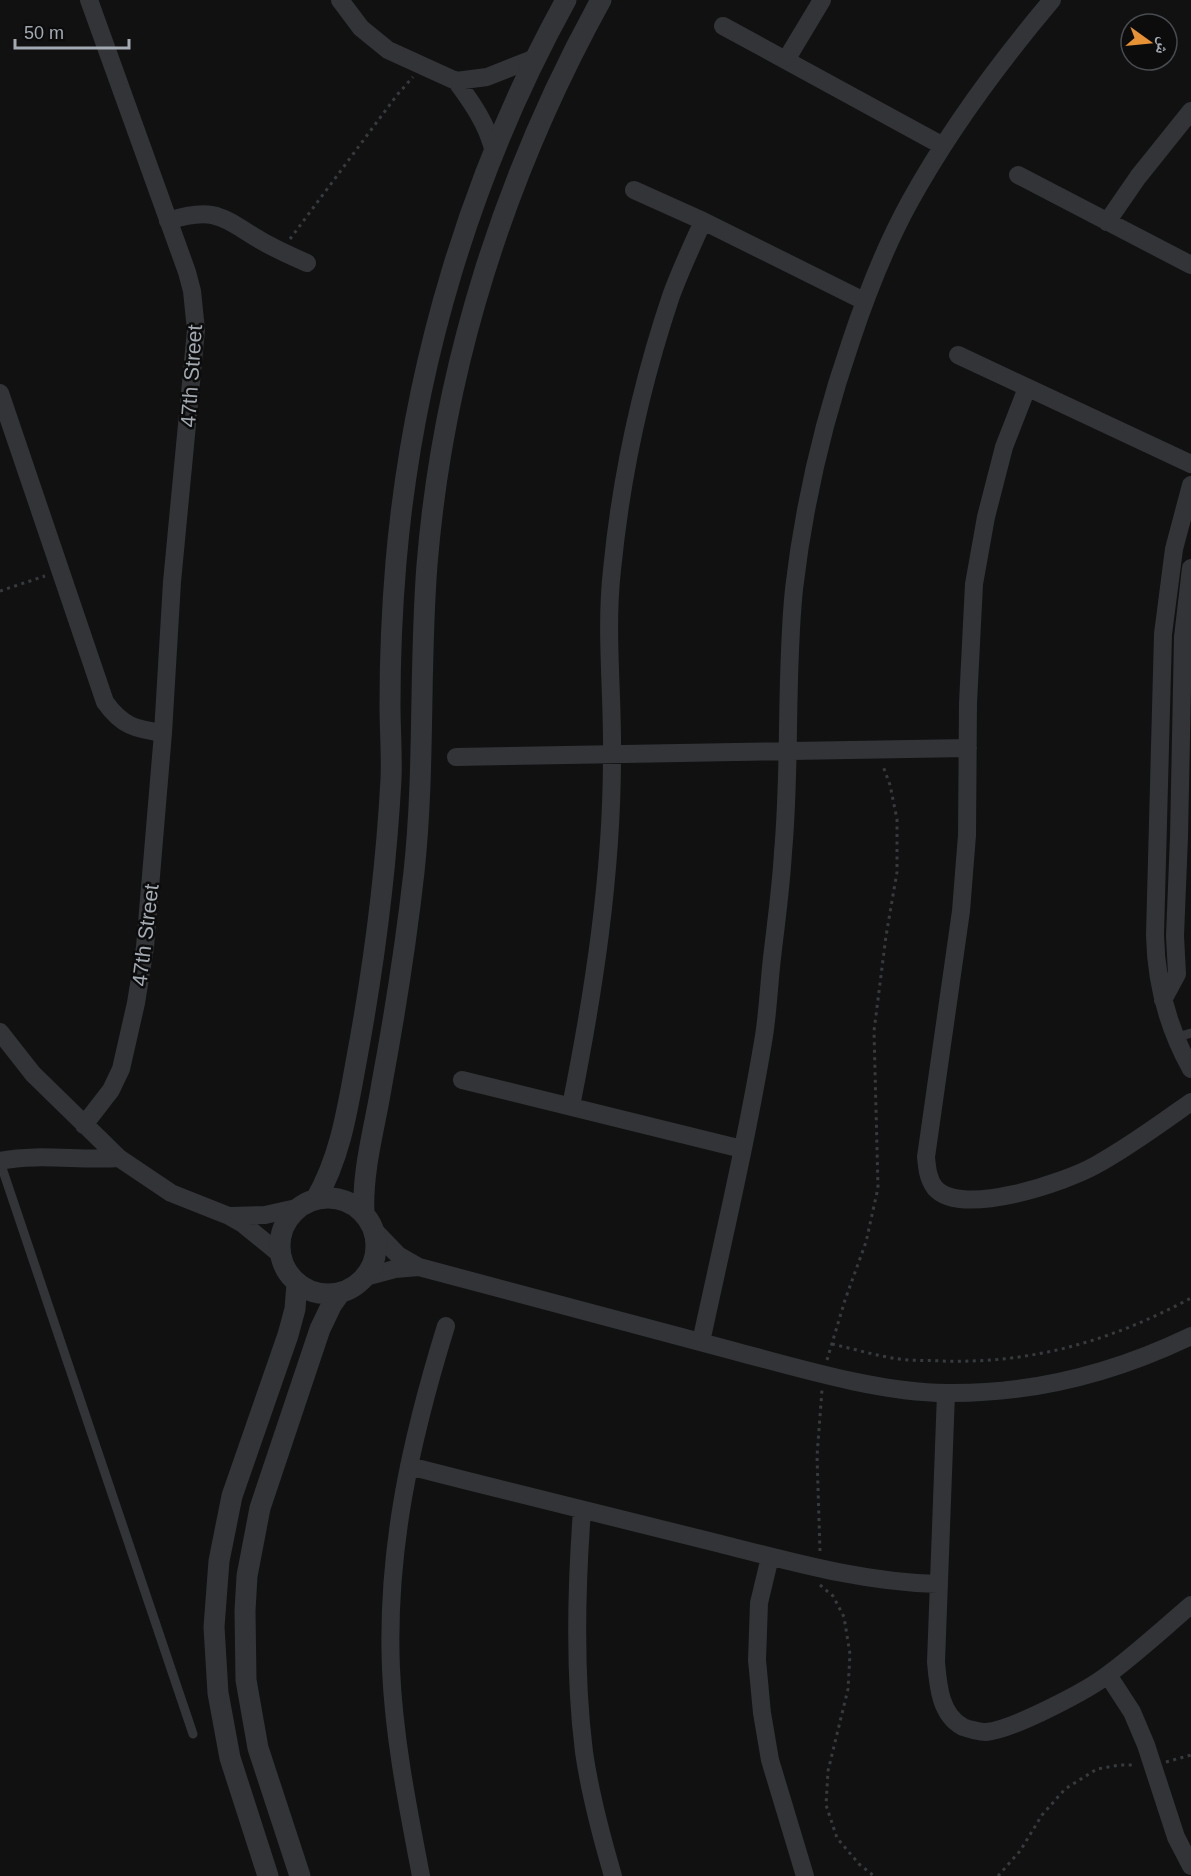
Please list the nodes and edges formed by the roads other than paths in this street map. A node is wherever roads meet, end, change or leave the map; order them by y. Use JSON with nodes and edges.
{"nodes":[{"id":1,"x":89,"y":0,"type":"edge"},
{"id":2,"x":340,"y":0,"type":"edge"},
{"id":3,"x":566,"y":0,"type":"edge"},
{"id":4,"x":601,"y":0,"type":"edge"},
{"id":5,"x":822,"y":0,"type":"edge"},
{"id":6,"x":1052,"y":0,"type":"edge"},
{"id":7,"x":723,"y":26,"type":"dead end"},
{"id":8,"x":535,"y":58,"type":"junction"},
{"id":9,"x":786,"y":60,"type":"junction"},
{"id":10,"x":456,"y":81,"type":"junction"},
{"id":11,"x":1191,"y":111,"type":"edge"},
{"id":12,"x":944,"y":146,"type":"junction"},
{"id":13,"x":494,"y":152,"type":"junction"},
{"id":14,"x":1018,"y":175,"type":"dead end"},
{"id":15,"x":633,"y":190,"type":"dead end"},
{"id":16,"x":168,"y":221,"type":"junction"},
{"id":17,"x":703,"y":221,"type":"junction"},
{"id":18,"x":1107,"y":222,"type":"junction"},
{"id":19,"x":307,"y":263,"type":"dead end"},
{"id":20,"x":1191,"y":266,"type":"edge"},
{"id":21,"x":864,"y":301,"type":"junction"},
{"id":22,"x":958,"y":355,"type":"dead end"},
{"id":23,"x":1027,"y":387,"type":"junction"},
{"id":24,"x":0,"y":393,"type":"edge"},
{"id":25,"x":1191,"y":464,"type":"edge"},
{"id":26,"x":1191,"y":485,"type":"edge"},
{"id":27,"x":1191,"y":568,"type":"edge"},
{"id":28,"x":163,"y":733,"type":"junction"},
{"id":29,"x":969,"y":748,"type":"junction"},
{"id":30,"x":788,"y":753,"type":"junction"},
{"id":31,"x":612,"y":756,"type":"junction"},
{"id":32,"x":456,"y":757,"type":"dead end"},
{"id":33,"x":1184,"y":871,"type":"edge"},
{"id":34,"x":1163,"y":1000,"type":"junction"},
{"id":35,"x":0,"y":1032,"type":"edge"},
{"id":36,"x":1183,"y":1035,"type":"edge"},
{"id":37,"x":1191,"y":1069,"type":"edge"},
{"id":38,"x":462,"y":1080,"type":"dead end"},
{"id":39,"x":1191,"y":1102,"type":"edge"},
{"id":40,"x":571,"y":1106,"type":"junction"},
{"id":41,"x":84,"y":1125,"type":"junction"},
{"id":42,"x":742,"y":1149,"type":"junction"},
{"id":43,"x":119,"y":1158,"type":"junction"},
{"id":44,"x":0,"y":1162,"type":"edge"},
{"id":45,"x":308,"y":1203,"type":"junction"},
{"id":46,"x":229,"y":1216,"type":"junction"},
{"id":47,"x":369,"y":1222,"type":"junction"},
{"id":48,"x":281,"y":1255,"type":"junction"},
{"id":49,"x":419,"y":1268,"type":"junction"},
{"id":50,"x":365,"y":1278,"type":"junction"},
{"id":51,"x":297,"y":1283,"type":"junction"},
{"id":52,"x":340,"y":1293,"type":"junction"},
{"id":53,"x":446,"y":1326,"type":"dead end"},
{"id":54,"x":1191,"y":1336,"type":"edge"},
{"id":55,"x":701,"y":1342,"type":"junction"},
{"id":56,"x":946,"y":1393,"type":"junction"},
{"id":57,"x":409,"y":1466,"type":"junction"},
{"id":58,"x":582,"y":1511,"type":"junction"},
{"id":59,"x":770,"y":1557,"type":"junction"},
{"id":60,"x":937,"y":1584,"type":"junction"},
{"id":61,"x":1191,"y":1605,"type":"edge"},
{"id":62,"x":1108,"y":1675,"type":"junction"},
{"id":63,"x":193,"y":1734,"type":"dead end"},
{"id":64,"x":1183,"y":1835,"type":"edge"},
{"id":65,"x":1191,"y":1866,"type":"edge"},
{"id":66,"x":268,"y":1876,"type":"edge"},
{"id":67,"x":300,"y":1876,"type":"edge"},
{"id":68,"x":421,"y":1876,"type":"edge"},
{"id":69,"x":613,"y":1876,"type":"edge"},
{"id":70,"x":805,"y":1876,"type":"edge"}],
"edges":[{"from":1,"to":16,"type":"street","name":"47th Street"},
{"from":2,"to":10,"type":"street"},
{"from":3,"to":8,"type":"street"},
{"from":4,"to":47,"type":"street"},
{"from":5,"to":9,"type":"street"},
{"from":6,"to":12,"type":"street"},
{"from":7,"to":9,"type":"street"},
{"from":8,"to":10,"type":"street"},
{"from":8,"to":13,"type":"street"},
{"from":9,"to":12,"type":"street"},
{"from":10,"to":13,"type":"street"},
{"from":11,"to":18,"type":"street"},
{"from":12,"to":21,"type":"street"},
{"from":13,"to":45,"type":"street"},
{"from":14,"to":18,"type":"street"},
{"from":15,"to":17,"type":"street"},
{"from":16,"to":19,"type":"street"},
{"from":16,"to":28,"type":"street","name":"47th Street"},
{"from":17,"to":21,"type":"street"},
{"from":17,"to":31,"type":"street"},
{"from":18,"to":20,"type":"street"},
{"from":21,"to":30,"type":"street"},
{"from":22,"to":23,"type":"street"},
{"from":23,"to":25,"type":"street"},
{"from":23,"to":29,"type":"street"},
{"from":24,"to":28,"type":"street"},
{"from":26,"to":34,"type":"street"},
{"from":27,"to":33,"type":"street"},
{"from":28,"to":41,"type":"street","name":"47th Street"},
{"from":29,"to":30,"type":"street"},
{"from":29,"to":39,"type":"street"},
{"from":30,"to":31,"type":"street"},
{"from":30,"to":42,"type":"street"},
{"from":31,"to":32,"type":"street"},
{"from":31,"to":40,"type":"street"},
{"from":33,"to":34,"type":"street"},
{"from":34,"to":36,"type":"street"},
{"from":35,"to":41,"type":"street"},
{"from":36,"to":37,"type":"street"},
{"from":38,"to":40,"type":"street"},
{"from":40,"to":42,"type":"street"},
{"from":41,"to":43,"type":"street"},
{"from":42,"to":55,"type":"street"},
{"from":43,"to":44,"type":"street"},
{"from":43,"to":46,"type":"street"},
{"from":44,"to":63,"type":"lane"},
{"from":45,"to":46,"type":"street"},
{"from":45,"to":47,"type":"street"},
{"from":45,"to":48,"type":"street"},
{"from":46,"to":48,"type":"street"},
{"from":47,"to":49,"type":"street"},
{"from":47,"to":50,"type":"street"},
{"from":48,"to":51,"type":"street"},
{"from":49,"to":50,"type":"street"},
{"from":49,"to":55,"type":"street"},
{"from":50,"to":52,"type":"street"},
{"from":51,"to":52,"type":"street"},
{"from":51,"to":66,"type":"street"},
{"from":52,"to":67,"type":"street"},
{"from":53,"to":57,"type":"street"},
{"from":54,"to":56,"type":"street"},
{"from":55,"to":56,"type":"street"},
{"from":56,"to":60,"type":"street"},
{"from":57,"to":58,"type":"street"},
{"from":57,"to":68,"type":"street"},
{"from":58,"to":59,"type":"street"},
{"from":58,"to":69,"type":"street"},
{"from":59,"to":60,"type":"street"},
{"from":59,"to":70,"type":"street"},
{"from":60,"to":62,"type":"street"},
{"from":61,"to":62,"type":"street"},
{"from":62,"to":64,"type":"street"},
{"from":64,"to":65,"type":"street"}]}
